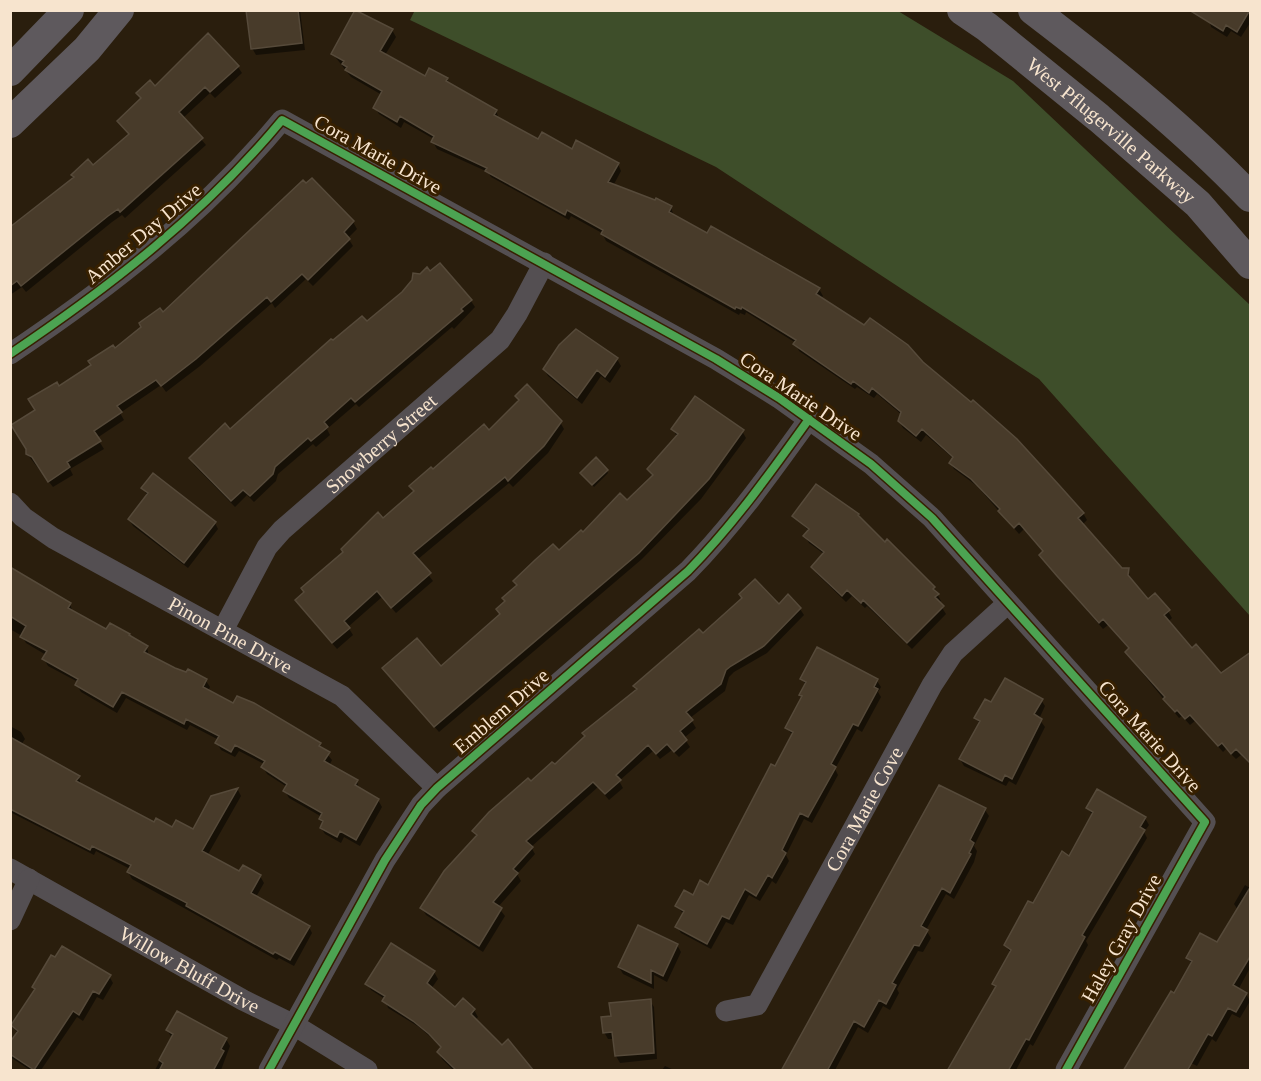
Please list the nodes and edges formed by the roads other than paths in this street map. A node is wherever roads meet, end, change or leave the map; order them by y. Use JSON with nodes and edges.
{"nodes":[{"id":1,"x":69,"y":10,"type":"edge"},
{"id":2,"x":119,"y":10,"type":"edge"},
{"id":3,"x":962,"y":10,"type":"edge"},
{"id":4,"x":1033,"y":10,"type":"edge"},
{"id":5,"x":10,"y":70,"type":"edge"},
{"id":6,"x":282,"y":120,"type":"joint"},
{"id":7,"x":10,"y":123,"type":"edge"},
{"id":8,"x":1251,"y":197,"type":"edge"},
{"id":9,"x":544,"y":263,"type":"junction"},
{"id":10,"x":1251,"y":264,"type":"edge"},
{"id":11,"x":10,"y":354,"type":"edge"},
{"id":12,"x":809,"y":418,"type":"junction"},
{"id":13,"x":10,"y":503,"type":"edge"},
{"id":14,"x":1008,"y":603,"type":"junction"},
{"id":15,"x":223,"y":630,"type":"junction"},
{"id":16,"x":437,"y":788,"type":"junction"},
{"id":17,"x":1206,"y":822,"type":"joint"},
{"id":18,"x":10,"y":869,"type":"edge"},
{"id":19,"x":29,"y":879,"type":"junction"},
{"id":20,"x":10,"y":920,"type":"edge"},
{"id":21,"x":726,"y":1011,"type":"dead end"},
{"id":22,"x":294,"y":1025,"type":"junction"},
{"id":23,"x":269,"y":1071,"type":"edge"},
{"id":24,"x":367,"y":1071,"type":"edge"},
{"id":25,"x":1066,"y":1071,"type":"edge"}],
"edges":[{"from":1,"to":5,"type":"main road"},
{"from":2,"to":7,"type":"main road"},
{"from":3,"to":10,"type":"main road","name":"West Pflugerville Parkway"},
{"from":4,"to":8,"type":"main road"},
{"from":6,"to":9,"type":"street","name":"Cora Marie Drive"},
{"from":6,"to":11,"type":"street","name":"Amber Day Drive"},
{"from":9,"to":12,"type":"street","name":"Cora Marie Drive"},
{"from":9,"to":15,"type":"street","name":"Snowberry Street"},
{"from":12,"to":14,"type":"street","name":"Cora Marie Drive"},
{"from":12,"to":16,"type":"street","name":"Emblem Drive"},
{"from":13,"to":15,"type":"street","name":"Pinon Pine Drive"},
{"from":14,"to":17,"type":"street","name":"Cora Marie Drive"},
{"from":14,"to":21,"type":"street","name":"Cora Marie Cove"},
{"from":15,"to":16,"type":"street","name":"Pinon Pine Drive"},
{"from":16,"to":22,"type":"street","name":"Emblem Drive"},
{"from":17,"to":25,"type":"street","name":"Haley Gray Drive"},
{"from":18,"to":19,"type":"street","name":"Willow Bluff Drive"},
{"from":19,"to":20,"type":"street"},
{"from":19,"to":22,"type":"street","name":"Willow Bluff Drive"},
{"from":22,"to":23,"type":"street","name":"Emblem Drive"},
{"from":22,"to":24,"type":"street","name":"Willow Bluff Drive"}]}
